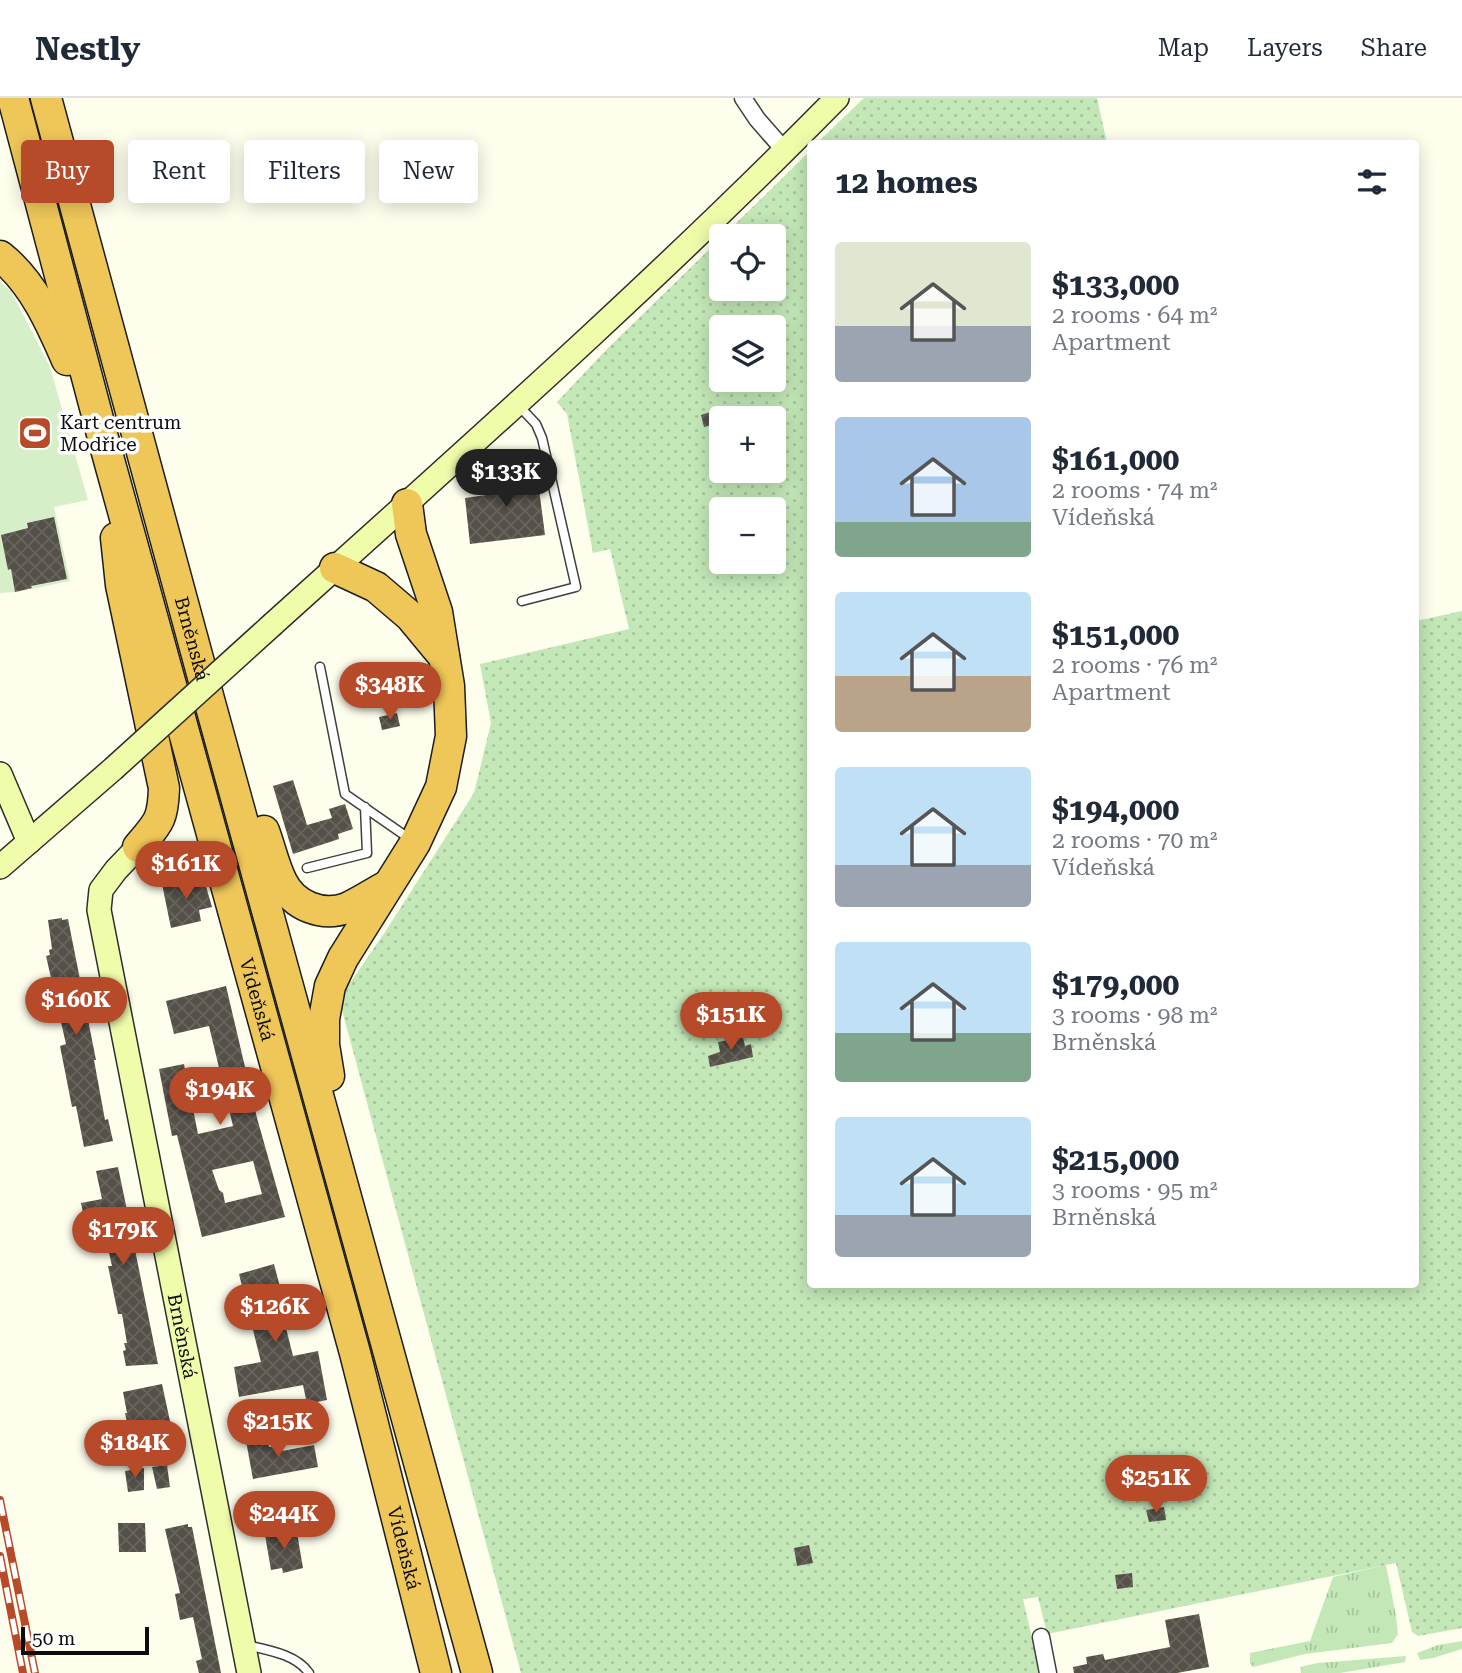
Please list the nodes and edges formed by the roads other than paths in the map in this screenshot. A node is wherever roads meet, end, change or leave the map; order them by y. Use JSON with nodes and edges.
{"nodes":[{"id":1,"x":13,"y":98,"type":"edge"},
{"id":2,"x":46,"y":98,"type":"edge"},
{"id":3,"x":743,"y":98,"type":"edge"},
{"id":4,"x":837,"y":98,"type":"edge"},
{"id":5,"x":785,"y":151,"type":"junction"},
{"id":6,"x":0,"y":256,"type":"edge"},
{"id":7,"x":517,"y":404,"type":"junction"},
{"id":8,"x":106,"y":449,"type":"junction"},
{"id":9,"x":407,"y":504,"type":"junction"},
{"id":10,"x":335,"y":568,"type":"junction"},
{"id":11,"x":522,"y":601,"type":"dead end"},
{"id":12,"x":444,"y":658,"type":"junction"},
{"id":13,"x":320,"y":667,"type":"dead end"},
{"id":14,"x":224,"y":753,"type":"junction"},
{"id":15,"x":0,"y":774,"type":"edge"},
{"id":16,"x":365,"y":807,"type":"junction"},
{"id":17,"x":29,"y":842,"type":"junction"},
{"id":18,"x":415,"y":843,"type":"junction"},
{"id":19,"x":138,"y":846,"type":"joint"},
{"id":20,"x":0,"y":867,"type":"edge"},
{"id":21,"x":307,"y":869,"type":"dead end"},
{"id":22,"x":388,"y":885,"type":"junction"},
{"id":23,"x":342,"y":1180,"type":"junction"},
{"id":24,"x":1041,"y":1637,"type":"dead end"},
{"id":25,"x":242,"y":1644,"type":"junction"},
{"id":26,"x":249,"y":1673,"type":"edge"},
{"id":27,"x":309,"y":1673,"type":"edge"},
{"id":28,"x":436,"y":1673,"type":"edge"},
{"id":29,"x":477,"y":1673,"type":"edge"},
{"id":30,"x":1048,"y":1673,"type":"edge"}],
"edges":[{"from":1,"to":8,"type":"highway"},
{"from":2,"to":14,"type":"highway","name":"Brněnská"},
{"from":3,"to":5,"type":"street"},
{"from":4,"to":5,"type":"main road"},
{"from":5,"to":7,"type":"main road"},
{"from":6,"to":8,"type":"highway"},
{"from":7,"to":9,"type":"main road"},
{"from":7,"to":11,"type":"lane"},
{"from":8,"to":19,"type":"highway"},
{"from":8,"to":28,"type":"highway","name":"Vídeňská"},
{"from":9,"to":10,"type":"main road"},
{"from":9,"to":12,"type":"highway"},
{"from":10,"to":12,"type":"highway"},
{"from":10,"to":17,"type":"main road","bridge":true},
{"from":12,"to":18,"type":"highway"},
{"from":13,"to":16,"type":"lane"},
{"from":14,"to":22,"type":"highway"},
{"from":14,"to":23,"type":"highway","name":"Brněnská"},
{"from":15,"to":17,"type":"main road"},
{"from":16,"to":18,"type":"lane"},
{"from":16,"to":21,"type":"lane"},
{"from":17,"to":20,"type":"main road"},
{"from":18,"to":22,"type":"highway"},
{"from":19,"to":25,"type":"main road","name":"Brněnská"},
{"from":22,"to":23,"type":"highway"},
{"from":23,"to":29,"type":"highway","name":"Vídeňská"},
{"from":24,"to":30,"type":"street"},
{"from":25,"to":26,"type":"main road","name":"Brněnská"},
{"from":25,"to":27,"type":"lane"}]}
